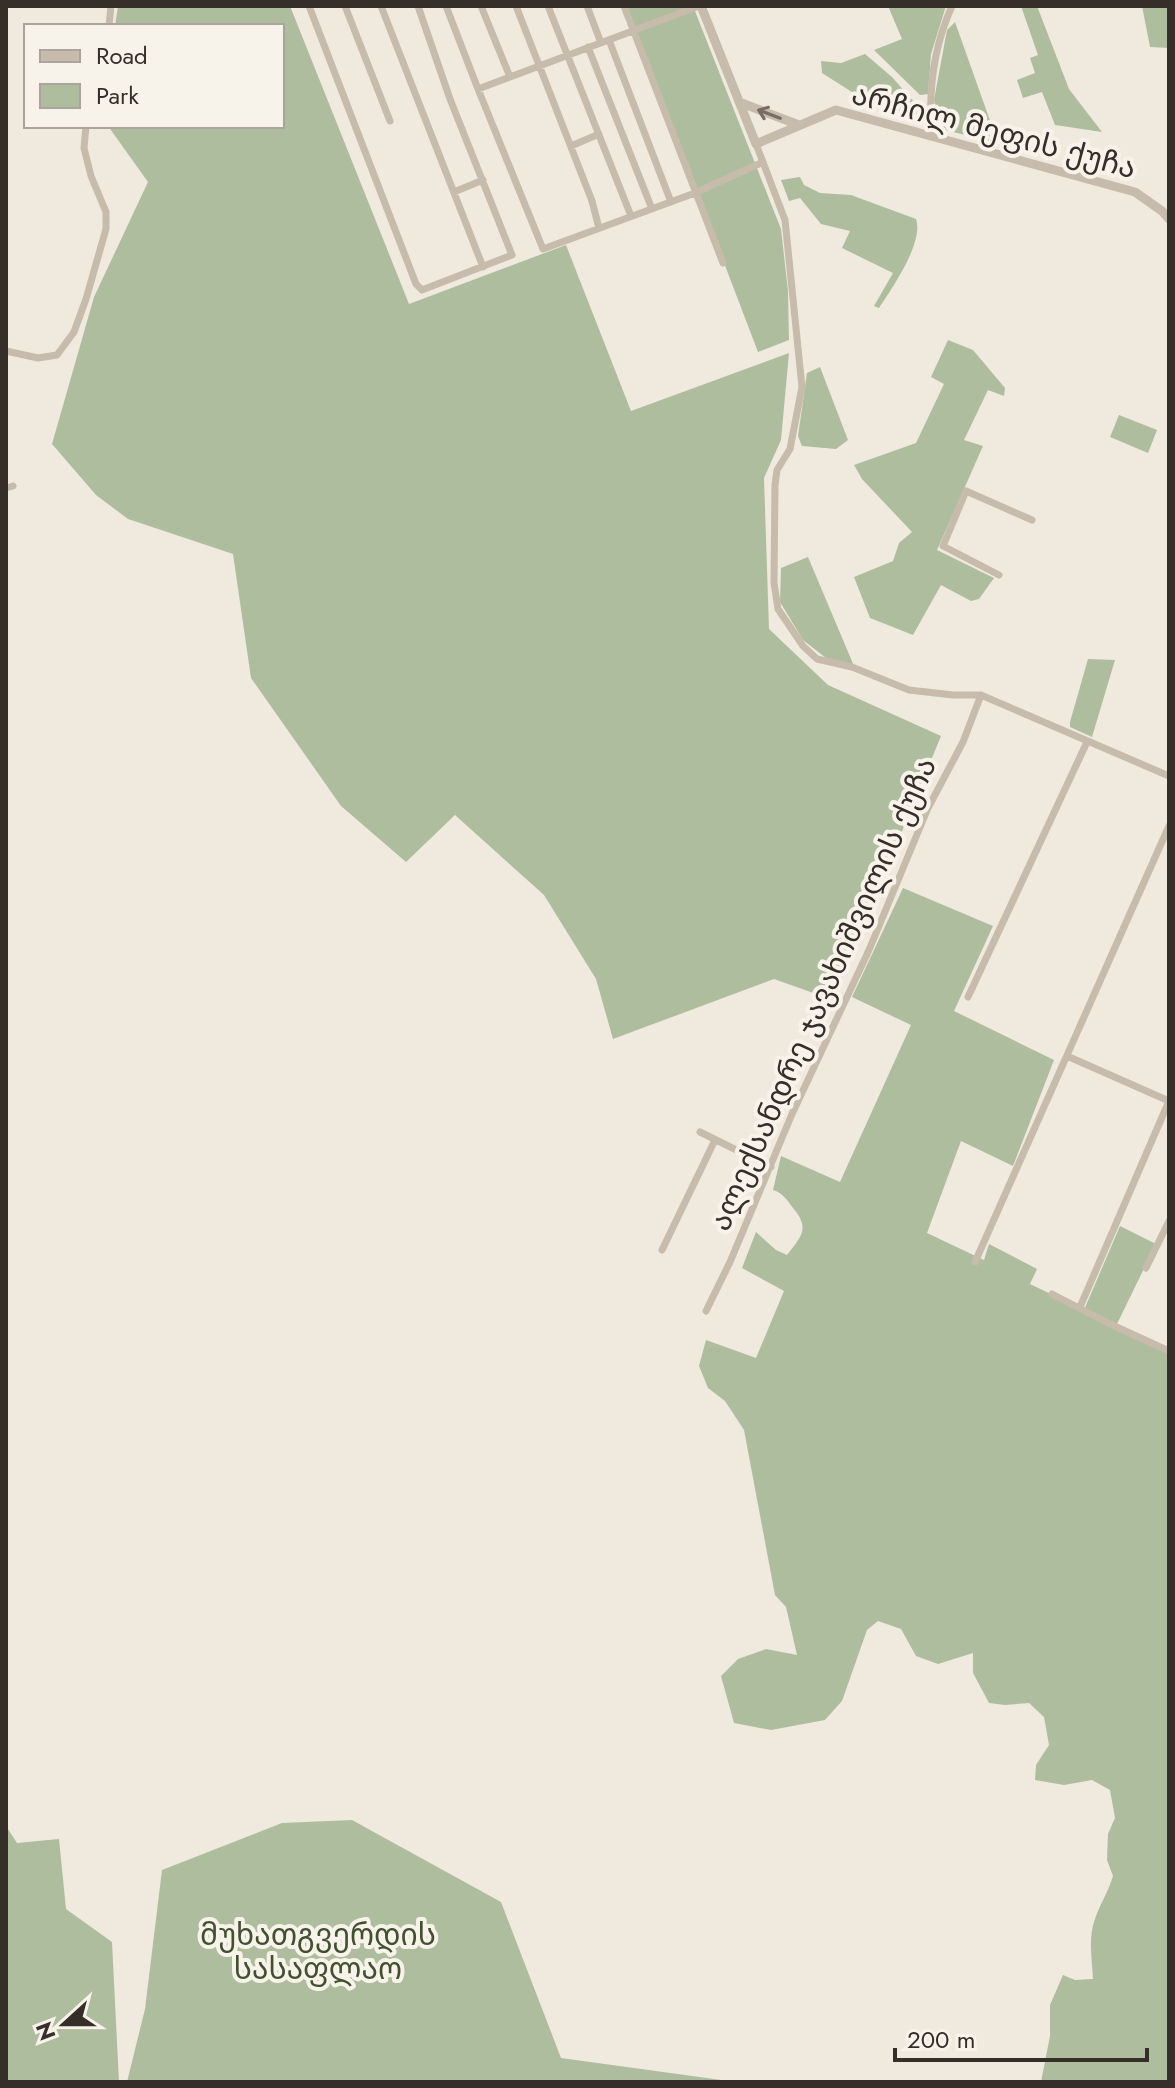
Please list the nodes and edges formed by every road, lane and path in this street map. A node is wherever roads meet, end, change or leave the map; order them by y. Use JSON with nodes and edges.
{"nodes":[{"id":1,"x":309,"y":6,"type":"edge"},
{"id":2,"x":345,"y":6,"type":"edge"},
{"id":3,"x":381,"y":6,"type":"edge"},
{"id":4,"x":418,"y":6,"type":"edge"},
{"id":5,"x":446,"y":6,"type":"edge"},
{"id":6,"x":481,"y":6,"type":"edge"},
{"id":7,"x":516,"y":6,"type":"edge"},
{"id":8,"x":548,"y":6,"type":"edge"},
{"id":9,"x":587,"y":6,"type":"edge"},
{"id":10,"x":624,"y":6,"type":"edge"},
{"id":11,"x":700,"y":6,"type":"edge"},
{"id":12,"x":952,"y":6,"type":"edge"},
{"id":13,"x":633,"y":31,"type":"junction"},
{"id":14,"x":605,"y":41,"type":"junction"},
{"id":15,"x":588,"y":47,"type":"junction"},
{"id":16,"x":567,"y":55,"type":"junction"},
{"id":17,"x":540,"y":66,"type":"junction"},
{"id":18,"x":510,"y":77,"type":"junction"},
{"id":19,"x":478,"y":89,"type":"junction"},
{"id":20,"x":739,"y":102,"type":"junction"},
{"id":21,"x":390,"y":121,"type":"dead end"},
{"id":22,"x":799,"y":125,"type":"junction"},
{"id":23,"x":86,"y":128,"type":"edge"},
{"id":24,"x":599,"y":134,"type":"junction"},
{"id":25,"x":932,"y":136,"type":"junction"},
{"id":26,"x":756,"y":144,"type":"junction"},
{"id":27,"x":571,"y":146,"type":"junction"},
{"id":28,"x":763,"y":162,"type":"junction"},
{"id":29,"x":483,"y":180,"type":"junction"},
{"id":30,"x":454,"y":192,"type":"junction"},
{"id":31,"x":695,"y":193,"type":"junction"},
{"id":32,"x":671,"y":202,"type":"junction"},
{"id":33,"x":652,"y":209,"type":"junction"},
{"id":34,"x":631,"y":216,"type":"junction"},
{"id":35,"x":1169,"y":219,"type":"edge"},
{"id":36,"x":599,"y":228,"type":"junction"},
{"id":37,"x":723,"y":263,"type":"dead end"},
{"id":38,"x":483,"y":267,"type":"junction"},
{"id":39,"x":6,"y":351,"type":"edge"},
{"id":40,"x":1032,"y":520,"type":"dead end"},
{"id":41,"x":999,"y":575,"type":"dead end"},
{"id":42,"x":981,"y":695,"type":"junction"},
{"id":43,"x":1087,"y":742,"type":"junction"},
{"id":44,"x":1169,"y":776,"type":"edge"},
{"id":45,"x":1169,"y":826,"type":"edge"},
{"id":46,"x":968,"y":997,"type":"dead end"},
{"id":47,"x":1067,"y":1056,"type":"junction"},
{"id":48,"x":1169,"y":1101,"type":"edge"},
{"id":49,"x":700,"y":1132,"type":"dead end"},
{"id":50,"x":715,"y":1140,"type":"junction"},
{"id":51,"x":771,"y":1167,"type":"junction"},
{"id":52,"x":1169,"y":1221,"type":"edge"},
{"id":53,"x":662,"y":1250,"type":"dead end"},
{"id":54,"x":975,"y":1262,"type":"dead end"},
{"id":55,"x":1146,"y":1268,"type":"dead end"},
{"id":56,"x":1052,"y":1294,"type":"dead end"},
{"id":57,"x":1080,"y":1307,"type":"junction"},
{"id":58,"x":706,"y":1311,"type":"dead end"},
{"id":59,"x":1169,"y":1351,"type":"edge"}],
"edges":[{"from":1,"to":38,"type":"street"},
{"from":2,"to":21,"type":"street"},
{"from":3,"to":30,"type":"street"},
{"from":4,"to":29,"type":"street"},
{"from":5,"to":19,"type":"street"},
{"from":6,"to":18,"type":"street"},
{"from":7,"to":17,"type":"street"},
{"from":8,"to":16,"type":"street"},
{"from":9,"to":14,"type":"street"},
{"from":10,"to":13,"type":"street"},
{"from":11,"to":13,"type":"street"},
{"from":11,"to":20,"type":"street"},
{"from":12,"to":25,"type":"street"},
{"from":13,"to":14,"type":"street"},
{"from":13,"to":31,"type":"street"},
{"from":14,"to":15,"type":"street"},
{"from":14,"to":32,"type":"street"},
{"from":15,"to":16,"type":"street"},
{"from":15,"to":33,"type":"street"},
{"from":16,"to":17,"type":"street"},
{"from":16,"to":24,"type":"street"},
{"from":17,"to":18,"type":"street"},
{"from":17,"to":27,"type":"street"},
{"from":18,"to":19,"type":"street"},
{"from":19,"to":36,"type":"street"},
{"from":22,"to":20,"type":"street","one_way":true},
{"from":20,"to":26,"type":"street"},
{"from":22,"to":25,"type":"street","name":"არჩილ მეფის ქუჩა"},
{"from":22,"to":26,"type":"street","name":"არჩილ მეფის ქუჩა"},
{"from":23,"to":39,"type":"street"},
{"from":24,"to":27,"type":"street"},
{"from":24,"to":34,"type":"street"},
{"from":25,"to":35,"type":"street","name":"არჩილ მეფის ქუჩა"},
{"from":26,"to":28,"type":"street"},
{"from":27,"to":36,"type":"street"},
{"from":28,"to":31,"type":"street"},
{"from":28,"to":42,"type":"street"},
{"from":29,"to":30,"type":"street"},
{"from":29,"to":38,"type":"street"},
{"from":30,"to":38,"type":"street"},
{"from":31,"to":32,"type":"street"},
{"from":31,"to":37,"type":"street"},
{"from":32,"to":33,"type":"street"},
{"from":33,"to":34,"type":"street"},
{"from":34,"to":36,"type":"street"},
{"from":40,"to":41,"type":"street"},
{"from":42,"to":43,"type":"street"},
{"from":42,"to":51,"type":"street","name":"ალექსანდრე ჯავახიშვილის ქუჩა"},
{"from":43,"to":44,"type":"street"},
{"from":43,"to":46,"type":"street"},
{"from":45,"to":47,"type":"street"},
{"from":47,"to":48,"type":"street"},
{"from":47,"to":54,"type":"street"},
{"from":48,"to":57,"type":"street"},
{"from":49,"to":50,"type":"street"},
{"from":50,"to":51,"type":"street"},
{"from":50,"to":53,"type":"street"},
{"from":51,"to":58,"type":"street","name":"ალექსანდრე ჯავახიშვილის ქუჩა"},
{"from":52,"to":55,"type":"street"},
{"from":56,"to":57,"type":"street"},
{"from":57,"to":59,"type":"street"}]}
